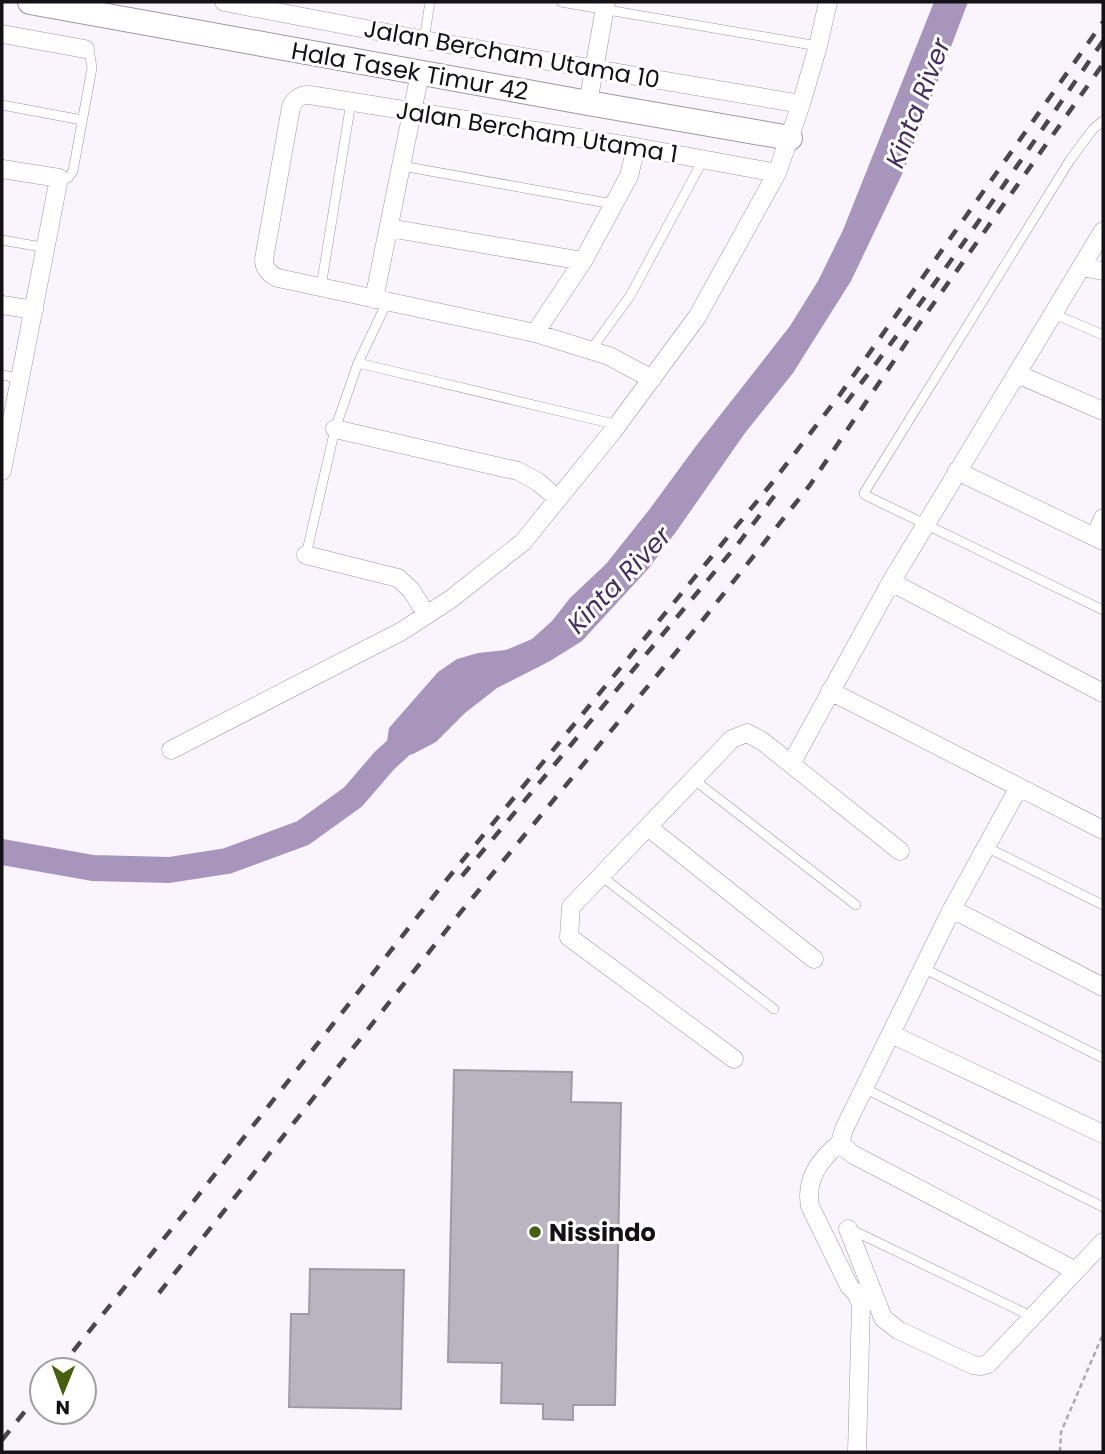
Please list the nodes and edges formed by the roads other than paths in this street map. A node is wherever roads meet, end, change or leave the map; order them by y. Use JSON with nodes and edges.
{"nodes":[{"id":1,"x":30,"y":2,"type":"edge"},
{"id":2,"x":224,"y":2,"type":"edge"},
{"id":3,"x":430,"y":2,"type":"edge"},
{"id":4,"x":561,"y":2,"type":"edge"},
{"id":5,"x":828,"y":2,"type":"edge"},
{"id":6,"x":606,"y":6,"type":"edge"},
{"id":7,"x":85,"y":7,"type":"edge"},
{"id":8,"x":2,"y":34,"type":"edge"},
{"id":9,"x":424,"y":40,"type":"junction"},
{"id":10,"x":818,"y":46,"type":"junction"},
{"id":11,"x":85,"y":50,"type":"joint"},
{"id":12,"x":594,"y":69,"type":"junction"},
{"id":13,"x":420,"y":73,"type":"junction"},
{"id":14,"x":351,"y":102,"type":"junction"},
{"id":15,"x":588,"y":103,"type":"junction"},
{"id":16,"x":801,"y":104,"type":"junction"},
{"id":17,"x":2,"y":105,"type":"edge"},
{"id":18,"x":413,"y":112,"type":"junction"},
{"id":19,"x":82,"y":120,"type":"junction"},
{"id":20,"x":1103,"y":121,"type":"edge"},
{"id":21,"x":790,"y":138,"type":"junction"},
{"id":22,"x":636,"y":147,"type":"junction"},
{"id":23,"x":703,"y":159,"type":"junction"},
{"id":24,"x":402,"y":166,"type":"junction"},
{"id":25,"x":2,"y":169,"type":"edge"},
{"id":26,"x":777,"y":173,"type":"junction"},
{"id":27,"x":59,"y":178,"type":"junction"},
{"id":28,"x":613,"y":204,"type":"junction"},
{"id":29,"x":389,"y":228,"type":"junction"},
{"id":30,"x":1103,"y":231,"type":"edge"},
{"id":31,"x":2,"y":240,"type":"edge"},
{"id":32,"x":47,"y":247,"type":"junction"},
{"id":33,"x":583,"y":261,"type":"junction"},
{"id":34,"x":1081,"y":267,"type":"junction"},
{"id":35,"x":1103,"y":271,"type":"edge"},
{"id":36,"x":321,"y":287,"type":"junction"},
{"id":37,"x":381,"y":301,"type":"junction"},
{"id":38,"x":2,"y":304,"type":"edge"},
{"id":39,"x":34,"y":310,"type":"junction"},
{"id":40,"x":1054,"y":314,"type":"junction"},
{"id":41,"x":535,"y":334,"type":"junction"},
{"id":42,"x":1103,"y":335,"type":"edge"},
{"id":43,"x":590,"y":351,"type":"junction"},
{"id":44,"x":358,"y":363,"type":"junction"},
{"id":45,"x":1017,"y":374,"type":"junction"},
{"id":46,"x":11,"y":376,"type":"edge"},
{"id":47,"x":652,"y":379,"type":"junction"},
{"id":48,"x":1103,"y":411,"type":"edge"},
{"id":49,"x":618,"y":425,"type":"junction"},
{"id":50,"x":335,"y":429,"type":"junction"},
{"id":51,"x":4,"y":442,"type":"edge"},
{"id":52,"x":2,"y":471,"type":"edge"},
{"id":53,"x":957,"y":471,"type":"junction"},
{"id":54,"x":558,"y":499,"type":"junction"},
{"id":55,"x":1103,"y":518,"type":"edge"},
{"id":56,"x":925,"y":525,"type":"junction"},
{"id":57,"x":1099,"y":539,"type":"edge"},
{"id":58,"x":306,"y":555,"type":"joint"},
{"id":59,"x":891,"y":582,"type":"junction"},
{"id":60,"x":1103,"y":610,"type":"edge"},
{"id":61,"x":427,"y":615,"type":"junction"},
{"id":62,"x":830,"y":691,"type":"junction"},
{"id":63,"x":1103,"y":693,"type":"edge"},
{"id":64,"x":171,"y":750,"type":"dead end"},
{"id":65,"x":791,"y":764,"type":"junction"},
{"id":66,"x":694,"y":779,"type":"junction"},
{"id":67,"x":1018,"y":787,"type":"junction"},
{"id":68,"x":648,"y":827,"type":"junction"},
{"id":69,"x":1103,"y":830,"type":"edge"},
{"id":70,"x":986,"y":847,"type":"junction"},
{"id":71,"x":900,"y":851,"type":"dead end"},
{"id":72,"x":601,"y":876,"type":"junction"},
{"id":73,"x":856,"y":905,"type":"dead end"},
{"id":74,"x":1103,"y":905,"type":"edge"},
{"id":75,"x":952,"y":909,"type":"junction"},
{"id":76,"x":814,"y":959,"type":"dead end"},
{"id":77,"x":923,"y":968,"type":"junction"},
{"id":78,"x":1103,"y":987,"type":"edge"},
{"id":79,"x":774,"y":1009,"type":"dead end"},
{"id":80,"x":891,"y":1034,"type":"junction"},
{"id":81,"x":1103,"y":1058,"type":"edge"},
{"id":82,"x":734,"y":1059,"type":"dead end"},
{"id":83,"x":864,"y":1088,"type":"junction"},
{"id":84,"x":1103,"y":1134,"type":"edge"},
{"id":85,"x":840,"y":1143,"type":"junction"},
{"id":86,"x":1103,"y":1206,"type":"edge"},
{"id":87,"x":848,"y":1229,"type":"joint"},
{"id":88,"x":1103,"y":1242,"type":"edge"},
{"id":89,"x":1076,"y":1271,"type":"junction"},
{"id":90,"x":1033,"y":1317,"type":"junction"},
{"id":91,"x":857,"y":1452,"type":"edge"}],
"edges":[{"from":1,"to":7,"type":"street","name":"Hala Tasek Timur 42"},
{"from":2,"to":9,"type":"street","name":"Jalan Bercham Utama 10"},
{"from":3,"to":9,"type":"lane"},
{"from":4,"to":6,"type":"lane"},
{"from":5,"to":10,"type":"street"},
{"from":6,"to":10,"type":"lane"},
{"from":6,"to":12,"type":"street"},
{"from":7,"to":13,"type":"street","name":"Hala Tasek Timur 42"},
{"from":8,"to":11,"type":"street"},
{"from":9,"to":12,"type":"street","name":"Jalan Bercham Utama 10"},
{"from":10,"to":16,"type":"street"},
{"from":11,"to":19,"type":"lane"},
{"from":12,"to":15,"type":"street"},
{"from":12,"to":16,"type":"street","name":"Jalan Bercham Utama 10"},
{"from":13,"to":15,"type":"street","name":"Hala Tasek Timur 42"},
{"from":13,"to":18,"type":"street"},
{"from":14,"to":18,"type":"street","name":"Jalan Bercham Utama 1"},
{"from":14,"to":36,"type":"lane"},
{"from":14,"to":36,"type":"street","name":"Jalan Bercham Utama 1"},
{"from":15,"to":21,"type":"street","name":"Hala Tasek Timur 42"},
{"from":16,"to":21,"type":"street"},
{"from":17,"to":19,"type":"lane"},
{"from":18,"to":22,"type":"street","name":"Jalan Bercham Utama 1"},
{"from":18,"to":24,"type":"street"},
{"from":19,"to":27,"type":"lane"},
{"from":20,"to":56,"type":"lane"},
{"from":21,"to":26,"type":"street"},
{"from":22,"to":23,"type":"street","name":"Jalan Bercham Utama 1"},
{"from":22,"to":28,"type":"street"},
{"from":23,"to":26,"type":"street","name":"Jalan Bercham Utama 1"},
{"from":23,"to":43,"type":"lane"},
{"from":24,"to":28,"type":"lane"},
{"from":24,"to":29,"type":"street"},
{"from":25,"to":27,"type":"street"},
{"from":26,"to":47,"type":"street"},
{"from":27,"to":32,"type":"street"},
{"from":28,"to":33,"type":"street"},
{"from":29,"to":33,"type":"street"},
{"from":29,"to":37,"type":"street"},
{"from":30,"to":34,"type":"street"},
{"from":31,"to":32,"type":"lane"},
{"from":32,"to":39,"type":"street"},
{"from":33,"to":41,"type":"street"},
{"from":34,"to":35,"type":"street"},
{"from":34,"to":40,"type":"street"},
{"from":36,"to":37,"type":"street"},
{"from":37,"to":41,"type":"street"},
{"from":37,"to":44,"type":"lane"},
{"from":38,"to":39,"type":"street"},
{"from":39,"to":46,"type":"street"},
{"from":40,"to":42,"type":"lane"},
{"from":40,"to":45,"type":"street"},
{"from":41,"to":43,"type":"street"},
{"from":43,"to":47,"type":"street"},
{"from":44,"to":49,"type":"lane"},
{"from":44,"to":50,"type":"lane"},
{"from":45,"to":48,"type":"street"},
{"from":45,"to":53,"type":"street"},
{"from":46,"to":51,"type":"street"},
{"from":47,"to":49,"type":"street"},
{"from":49,"to":54,"type":"street"},
{"from":50,"to":54,"type":"street"},
{"from":50,"to":58,"type":"lane"},
{"from":51,"to":52,"type":"street"},
{"from":53,"to":56,"type":"street"},
{"from":53,"to":57,"type":"street"},
{"from":54,"to":61,"type":"street"},
{"from":55,"to":57,"type":"street"},
{"from":56,"to":59,"type":"street"},
{"from":56,"to":60,"type":"lane"},
{"from":58,"to":61,"type":"street"},
{"from":59,"to":62,"type":"street"},
{"from":59,"to":63,"type":"street"},
{"from":61,"to":64,"type":"street"},
{"from":62,"to":65,"type":"street"},
{"from":62,"to":67,"type":"street"},
{"from":65,"to":66,"type":"street"},
{"from":65,"to":71,"type":"street"},
{"from":66,"to":68,"type":"street"},
{"from":66,"to":73,"type":"lane"},
{"from":67,"to":69,"type":"street"},
{"from":67,"to":70,"type":"street"},
{"from":68,"to":72,"type":"street"},
{"from":68,"to":76,"type":"street"},
{"from":70,"to":74,"type":"lane"},
{"from":70,"to":75,"type":"street"},
{"from":72,"to":79,"type":"lane"},
{"from":72,"to":82,"type":"street"},
{"from":75,"to":77,"type":"street"},
{"from":75,"to":78,"type":"street"},
{"from":77,"to":80,"type":"street"},
{"from":77,"to":81,"type":"lane"},
{"from":80,"to":83,"type":"street"},
{"from":80,"to":84,"type":"street"},
{"from":83,"to":85,"type":"street"},
{"from":83,"to":86,"type":"lane"},
{"from":85,"to":89,"type":"street"},
{"from":85,"to":91,"type":"street"},
{"from":87,"to":90,"type":"lane"},
{"from":87,"to":90,"type":"street"},
{"from":88,"to":89,"type":"street"},
{"from":89,"to":90,"type":"street"}]}
